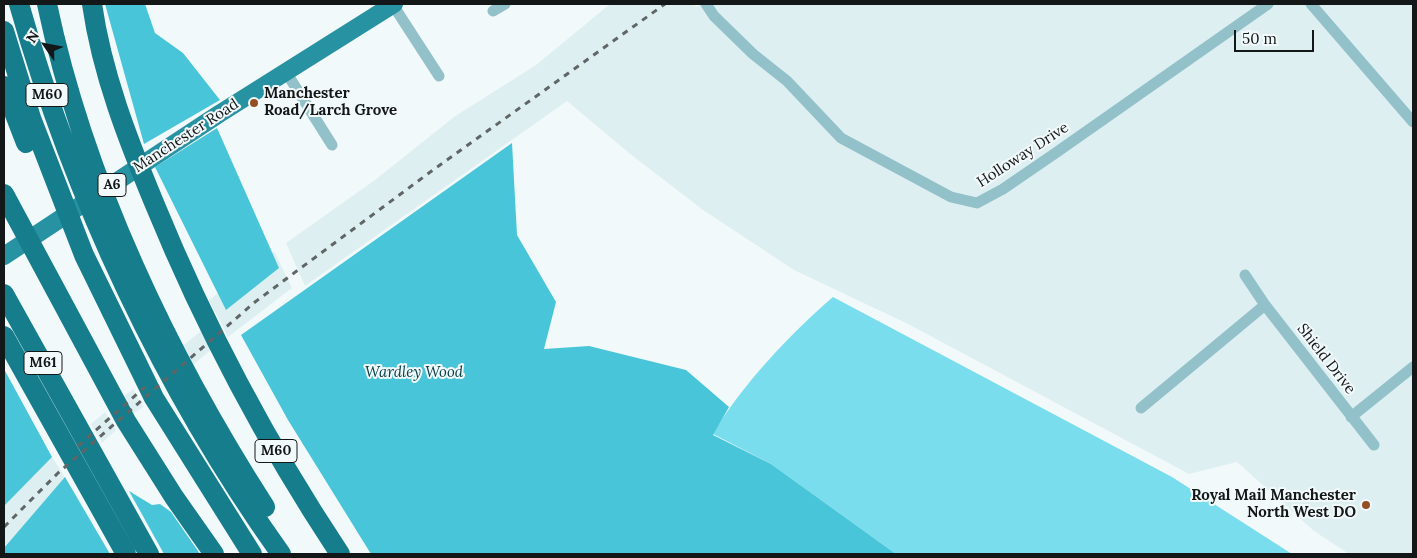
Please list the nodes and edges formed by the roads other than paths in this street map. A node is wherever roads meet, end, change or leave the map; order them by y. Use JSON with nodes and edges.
{"nodes":[{"id":1,"x":19,"y":4,"type":"edge"},
{"id":2,"x":40,"y":4,"type":"edge"},
{"id":3,"x":47,"y":4,"type":"edge"},
{"id":4,"x":92,"y":4,"type":"edge"},
{"id":5,"x":394,"y":4,"type":"edge"},
{"id":6,"x":505,"y":4,"type":"edge"},
{"id":7,"x":706,"y":4,"type":"edge"},
{"id":8,"x":1268,"y":4,"type":"edge"},
{"id":9,"x":1310,"y":4,"type":"edge"},
{"id":10,"x":493,"y":12,"type":"dead end"},
{"id":11,"x":4,"y":31,"type":"edge"},
{"id":12,"x":286,"y":72,"type":"junction"},
{"id":13,"x":439,"y":76,"type":"dead end"},
{"id":14,"x":4,"y":86,"type":"edge"},
{"id":15,"x":1413,"y":122,"type":"edge"},
{"id":16,"x":332,"y":145,"type":"dead end"},
{"id":17,"x":90,"y":179,"type":"junction"},
{"id":18,"x":4,"y":194,"type":"edge"},
{"id":19,"x":57,"y":200,"type":"junction"},
{"id":20,"x":102,"y":210,"type":"junction"},
{"id":21,"x":4,"y":256,"type":"edge"},
{"id":22,"x":1245,"y":275,"type":"dead end"},
{"id":23,"x":4,"y":294,"type":"edge"},
{"id":24,"x":1264,"y":305,"type":"junction"},
{"id":25,"x":4,"y":336,"type":"edge"},
{"id":26,"x":170,"y":357,"type":"junction"},
{"id":27,"x":1413,"y":367,"type":"edge"},
{"id":28,"x":180,"y":376,"type":"junction"},
{"id":29,"x":1141,"y":408,"type":"dead end"},
{"id":30,"x":1351,"y":417,"type":"junction"},
{"id":31,"x":1374,"y":445,"type":"dead end"},
{"id":32,"x":126,"y":554,"type":"edge"},
{"id":33,"x":150,"y":554,"type":"edge"},
{"id":34,"x":214,"y":554,"type":"edge"},
{"id":35,"x":252,"y":554,"type":"edge"},
{"id":36,"x":281,"y":554,"type":"edge"},
{"id":37,"x":296,"y":554,"type":"edge"},
{"id":38,"x":340,"y":554,"type":"edge"}],
"edges":[{"from":1,"to":17,"type":"highway","number":"M60"},
{"from":2,"to":17,"type":"highway","number":"M60"},
{"from":3,"to":17,"type":"highway","number":"M60"},
{"from":4,"to":38,"type":"highway","number":"M60"},
{"from":5,"to":12,"type":"main road","name":"Manchester Road","number":"A6"},
{"from":5,"to":13,"type":"street"},
{"from":6,"to":10,"type":"street"},
{"from":7,"to":8,"type":"street","name":"Holloway Drive"},
{"from":9,"to":15,"type":"street"},
{"from":11,"to":19,"type":"highway","number":"M60"},
{"from":12,"to":16,"type":"street"},
{"from":12,"to":21,"type":"main road","name":"Manchester Road","number":"A6"},
{"from":14,"to":19,"type":"highway","number":"M60"},
{"from":17,"to":20,"type":"highway","number":"M60"},
{"from":18,"to":34,"type":"highway"},
{"from":19,"to":35,"type":"highway","number":"M60"},
{"from":20,"to":26,"type":"highway","number":"M60"},
{"from":20,"to":26,"type":"highway","number":"M60"},
{"from":22,"to":24,"type":"street","name":"Shield Drive"},
{"from":23,"to":33,"type":"highway","number":"M61"},
{"from":24,"to":29,"type":"street"},
{"from":24,"to":30,"type":"street","name":"Shield Drive"},
{"from":25,"to":32,"type":"highway","number":"M61"},
{"from":26,"to":28,"type":"highway","number":"M60"},
{"from":27,"to":30,"type":"street","name":"Shield Drive"},
{"from":28,"to":36,"type":"highway","number":"M60"},
{"from":28,"to":37,"type":"highway","number":"M60"},
{"from":30,"to":31,"type":"street"}]}
